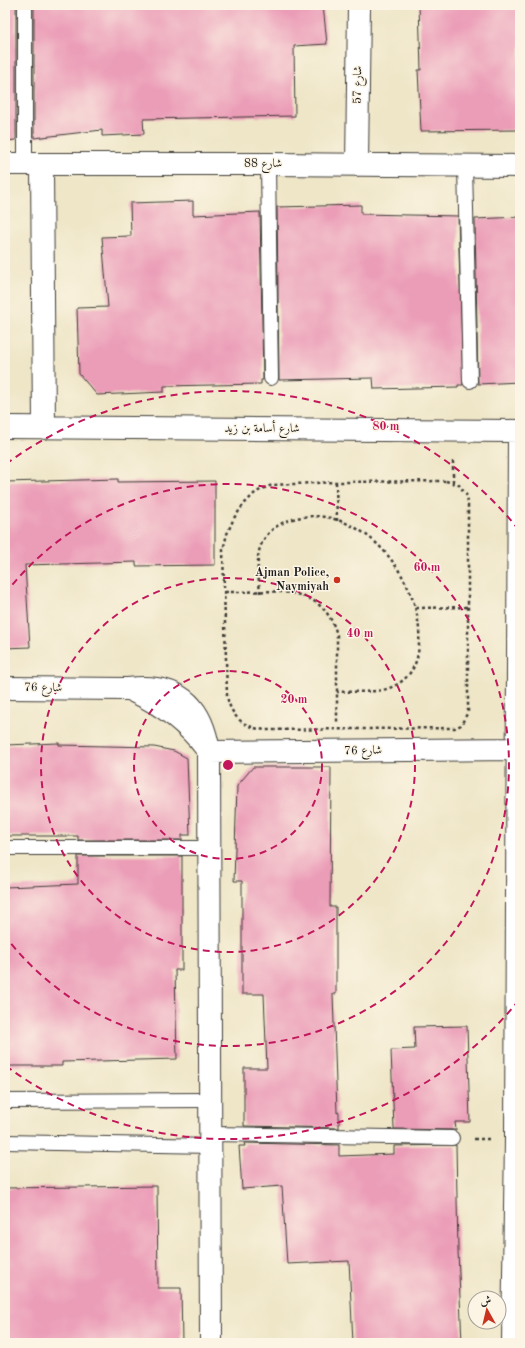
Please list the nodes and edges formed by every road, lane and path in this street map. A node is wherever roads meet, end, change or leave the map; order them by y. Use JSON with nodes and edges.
{"nodes":[{"id":1,"x":25,"y":5,"type":"edge"},
{"id":2,"x":359,"y":5,"type":"edge"},
{"id":3,"x":24,"y":164,"type":"edge"},
{"id":4,"x":268,"y":164,"type":"junction"},
{"id":5,"x":357,"y":165,"type":"junction"},
{"id":6,"x":465,"y":166,"type":"junction"},
{"id":7,"x":520,"y":166,"type":"edge"},
{"id":8,"x":271,"y":378,"type":"dead end"},
{"id":9,"x":470,"y":381,"type":"dead end"},
{"id":10,"x":5,"y":427,"type":"edge"},
{"id":11,"x":44,"y":428,"type":"junction"},
{"id":12,"x":520,"y":431,"type":"edge"},
{"id":13,"x":336,"y":482,"type":"junction"},
{"id":14,"x":337,"y":521,"type":"junction"},
{"id":15,"x":224,"y":592,"type":"junction"},
{"id":16,"x":260,"y":593,"type":"junction"},
{"id":17,"x":468,"y":607,"type":"junction"},
{"id":18,"x":416,"y":608,"type":"junction"},
{"id":19,"x":5,"y":688,"type":"edge"},
{"id":20,"x":337,"y":692,"type":"junction"},
{"id":21,"x":519,"y":698,"type":"edge"},
{"id":22,"x":337,"y":729,"type":"junction"},
{"id":23,"x":518,"y":749,"type":"junction"},
{"id":24,"x":337,"y":751,"type":"junction"},
{"id":25,"x":209,"y":752,"type":"junction"},
{"id":26,"x":5,"y":848,"type":"edge"},
{"id":27,"x":210,"y":848,"type":"junction"},
{"id":28,"x":519,"y":943,"type":"edge"},
{"id":29,"x":210,"y":1100,"type":"junction"},
{"id":30,"x":5,"y":1101,"type":"edge"},
{"id":31,"x":452,"y":1138,"type":"joint"},
{"id":32,"x":516,"y":1139,"type":"junction"},
{"id":33,"x":210,"y":1140,"type":"junction"},
{"id":34,"x":5,"y":1142,"type":"edge"},
{"id":35,"x":518,"y":1188,"type":"edge"},
{"id":36,"x":211,"y":1343,"type":"edge"},
{"id":37,"x":513,"y":1343,"type":"edge"}],
"edges":[{"from":1,"to":3,"type":"lane"},
{"from":2,"to":5,"type":"street","name":"شارع 57"},
{"from":3,"to":4,"type":"street","name":"شارع 88"},
{"from":3,"to":11,"type":"street"},
{"from":4,"to":5,"type":"street","name":"شارع 88"},
{"from":4,"to":8,"type":"lane"},
{"from":5,"to":6,"type":"street","name":"شارع 88"},
{"from":6,"to":7,"type":"street","name":"شارع 88"},
{"from":6,"to":9,"type":"lane"},
{"from":10,"to":11,"type":"street","name":"شارع أسامة بن زيد"},
{"from":11,"to":12,"type":"street","name":"شارع أسامة بن زيد"},
{"from":12,"to":21,"type":"street"},
{"from":13,"to":14,"type":"path"},
{"from":13,"to":15,"type":"path"},
{"from":13,"to":17,"type":"path"},
{"from":14,"to":16,"type":"path"},
{"from":14,"to":18,"type":"path"},
{"from":15,"to":16,"type":"path"},
{"from":15,"to":22,"type":"path"},
{"from":16,"to":20,"type":"path"},
{"from":17,"to":18,"type":"path"},
{"from":17,"to":22,"type":"path"},
{"from":18,"to":20,"type":"path"},
{"from":19,"to":25,"type":"street","name":"شارع 76"},
{"from":20,"to":22,"type":"path"},
{"from":21,"to":23,"type":"street"},
{"from":22,"to":24,"type":"path"},
{"from":23,"to":24,"type":"street","name":"شارع 76"},
{"from":23,"to":28,"type":"street"},
{"from":24,"to":25,"type":"street","name":"شارع 76"},
{"from":25,"to":27,"type":"street"},
{"from":26,"to":27,"type":"lane"},
{"from":27,"to":29,"type":"street"},
{"from":28,"to":32,"type":"street"},
{"from":29,"to":30,"type":"lane"},
{"from":29,"to":33,"type":"street"},
{"from":31,"to":32,"type":"path"},
{"from":31,"to":33,"type":"lane"},
{"from":32,"to":35,"type":"street"},
{"from":33,"to":34,"type":"lane"},
{"from":33,"to":36,"type":"street"},
{"from":35,"to":37,"type":"street"}]}
